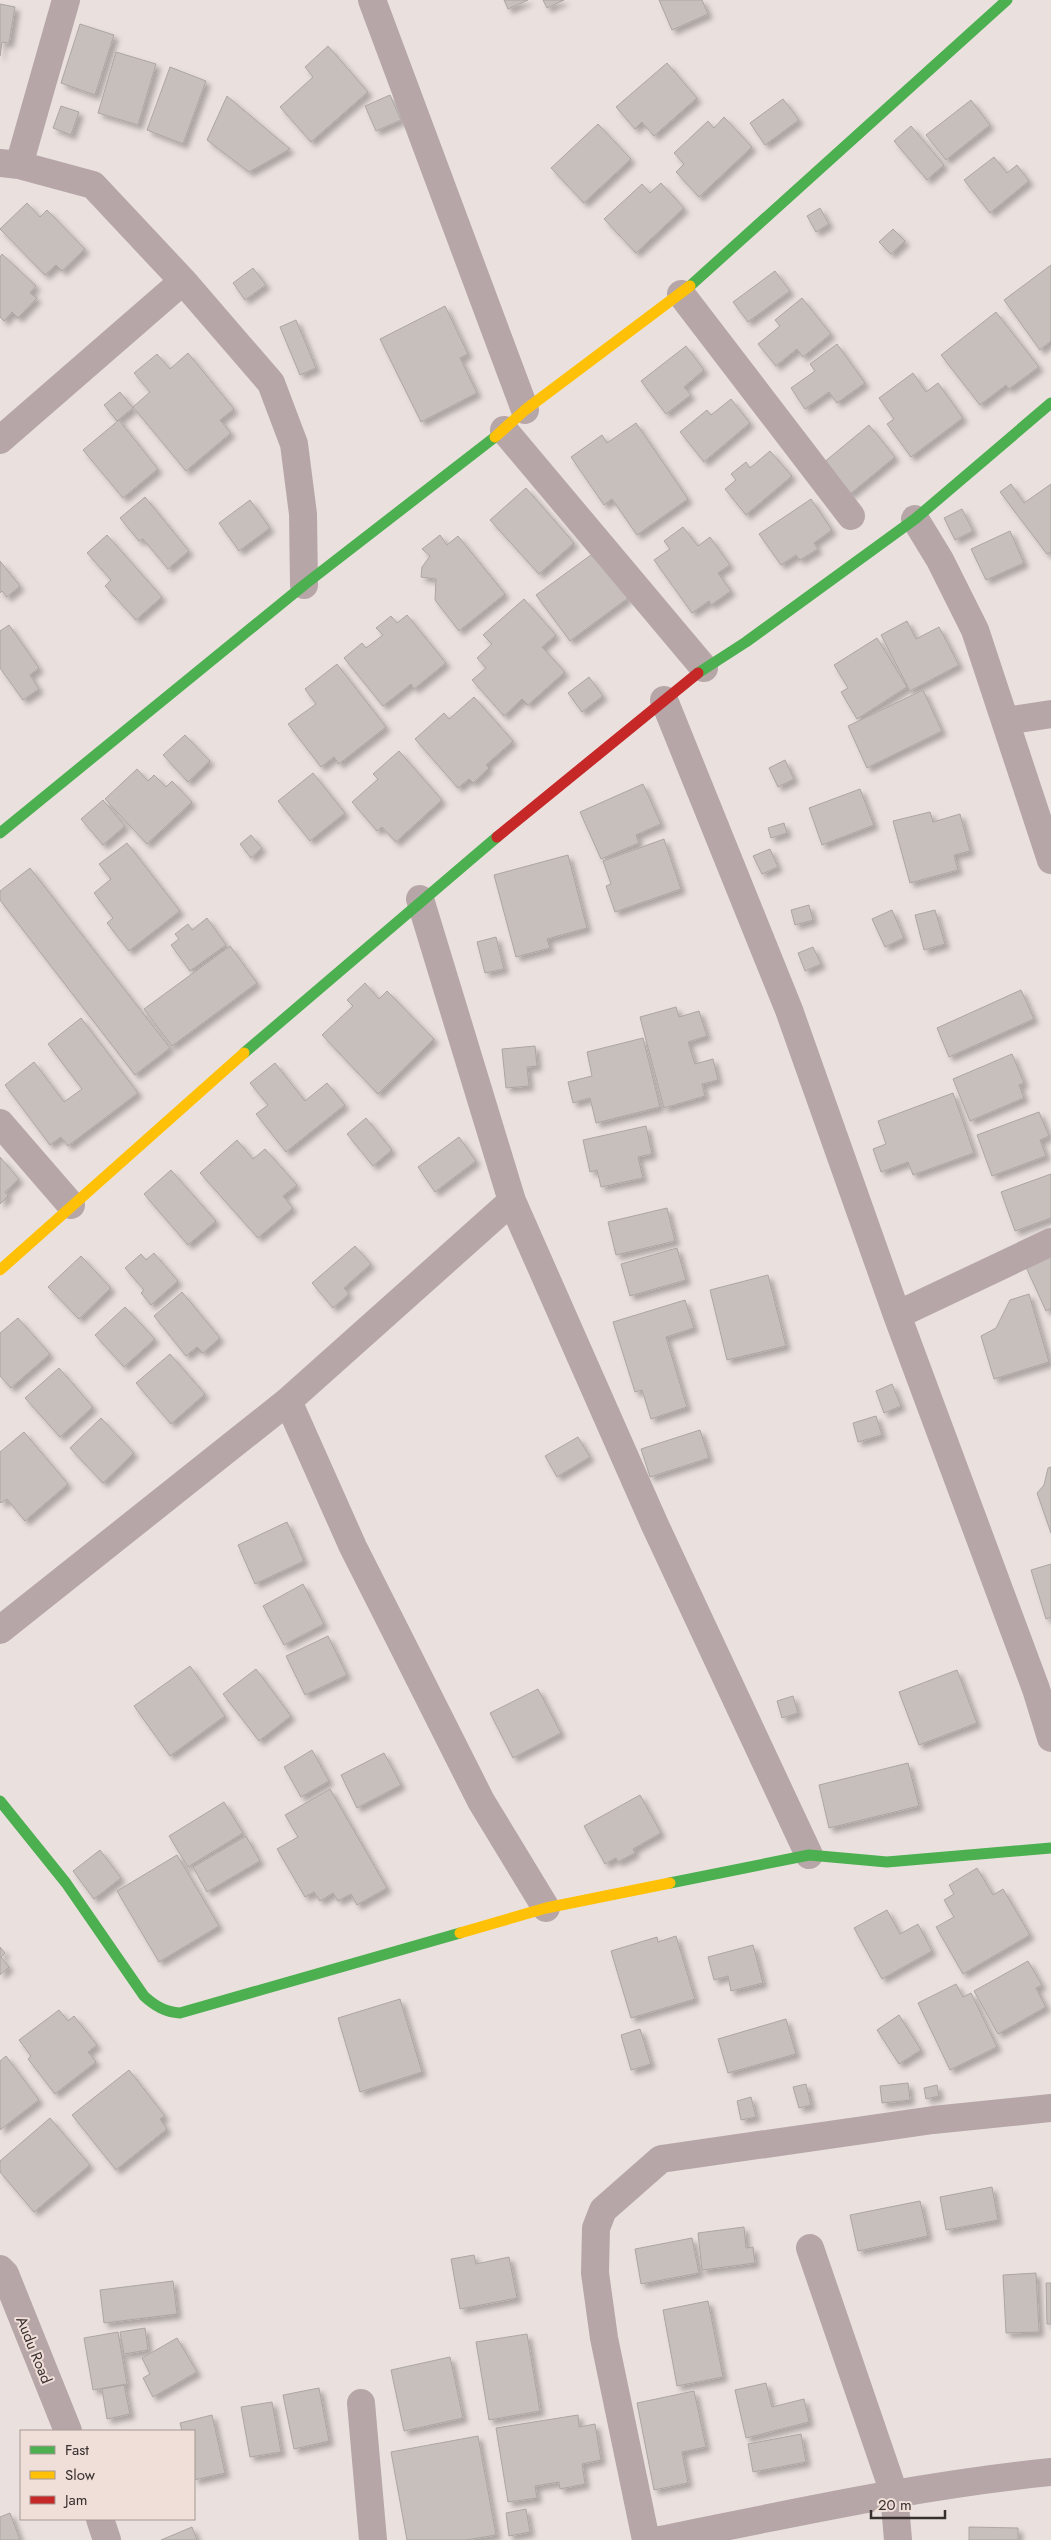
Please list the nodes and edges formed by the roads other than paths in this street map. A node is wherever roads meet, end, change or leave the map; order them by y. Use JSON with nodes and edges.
{"nodes":[{"id":1,"x":66,"y":0,"type":"edge"},
{"id":2,"x":372,"y":0,"type":"edge"},
{"id":3,"x":1007,"y":0,"type":"edge"},
{"id":4,"x":9,"y":164,"type":"edge"},
{"id":5,"x":183,"y":281,"type":"junction"},
{"id":6,"x":681,"y":294,"type":"junction"},
{"id":7,"x":1051,"y":403,"type":"edge"},
{"id":8,"x":525,"y":410,"type":"junction"},
{"id":9,"x":504,"y":430,"type":"junction"},
{"id":10,"x":0,"y":440,"type":"edge"},
{"id":11,"x":851,"y":516,"type":"dead end"},
{"id":12,"x":916,"y":519,"type":"junction"},
{"id":13,"x":304,"y":585,"type":"junction"},
{"id":14,"x":704,"y":668,"type":"junction"},
{"id":15,"x":664,"y":700,"type":"junction"},
{"id":16,"x":1051,"y":714,"type":"edge"},
{"id":17,"x":1006,"y":721,"type":"junction"},
{"id":18,"x":0,"y":833,"type":"edge"},
{"id":19,"x":1051,"y":860,"type":"edge"},
{"id":20,"x":420,"y":899,"type":"junction"},
{"id":21,"x":0,"y":1123,"type":"edge"},
{"id":22,"x":512,"y":1201,"type":"junction"},
{"id":23,"x":71,"y":1205,"type":"junction"},
{"id":24,"x":1051,"y":1242,"type":"edge"},
{"id":25,"x":0,"y":1270,"type":"edge"},
{"id":26,"x":897,"y":1315,"type":"junction"},
{"id":27,"x":288,"y":1401,"type":"junction"},
{"id":28,"x":0,"y":1630,"type":"edge"},
{"id":29,"x":1050,"y":1729,"type":"edge"},
{"id":30,"x":0,"y":1801,"type":"edge"},
{"id":31,"x":1051,"y":1848,"type":"edge"},
{"id":32,"x":809,"y":1856,"type":"junction"},
{"id":33,"x":546,"y":1908,"type":"junction"},
{"id":34,"x":1051,"y":2108,"type":"edge"},
{"id":35,"x":810,"y":2248,"type":"dead end"},
{"id":36,"x":0,"y":2269,"type":"edge"},
{"id":37,"x":361,"y":2404,"type":"dead end"},
{"id":38,"x":68,"y":2430,"type":"edge"},
{"id":39,"x":1051,"y":2472,"type":"edge"},
{"id":40,"x":894,"y":2493,"type":"junction"},
{"id":41,"x":100,"y":2520,"type":"edge"},
{"id":42,"x":107,"y":2540,"type":"edge"},
{"id":43,"x":373,"y":2540,"type":"edge"},
{"id":44,"x":646,"y":2540,"type":"edge"},
{"id":45,"x":660,"y":2540,"type":"edge"},
{"id":46,"x":898,"y":2540,"type":"edge"}],
"edges":[{"from":1,"to":4,"type":"street"},
{"from":2,"to":8,"type":"street"},
{"from":3,"to":6,"type":"street"},
{"from":4,"to":5,"type":"street"},
{"from":5,"to":10,"type":"street"},
{"from":5,"to":13,"type":"street"},
{"from":6,"to":8,"type":"street"},
{"from":6,"to":11,"type":"street"},
{"from":7,"to":12,"type":"street"},
{"from":8,"to":9,"type":"street"},
{"from":9,"to":13,"type":"street"},
{"from":9,"to":14,"type":"street"},
{"from":12,"to":14,"type":"street"},
{"from":12,"to":17,"type":"street"},
{"from":13,"to":18,"type":"street"},
{"from":14,"to":15,"type":"street"},
{"from":15,"to":20,"type":"street"},
{"from":15,"to":26,"type":"street"},
{"from":16,"to":17,"type":"street"},
{"from":17,"to":19,"type":"street"},
{"from":20,"to":22,"type":"street"},
{"from":20,"to":23,"type":"street"},
{"from":21,"to":23,"type":"street"},
{"from":22,"to":27,"type":"street"},
{"from":22,"to":32,"type":"street"},
{"from":23,"to":25,"type":"street"},
{"from":24,"to":26,"type":"street"},
{"from":26,"to":29,"type":"street"},
{"from":27,"to":28,"type":"street"},
{"from":27,"to":33,"type":"street"},
{"from":30,"to":33,"type":"street"},
{"from":31,"to":32,"type":"street"},
{"from":32,"to":33,"type":"street"},
{"from":34,"to":44,"type":"street"},
{"from":35,"to":40,"type":"street"},
{"from":36,"to":38,"type":"street","name":"Audu Road"},
{"from":37,"to":43,"type":"street"},
{"from":39,"to":40,"type":"street"},
{"from":40,"to":45,"type":"street"},
{"from":40,"to":46,"type":"street"},
{"from":41,"to":42,"type":"street"}]}
